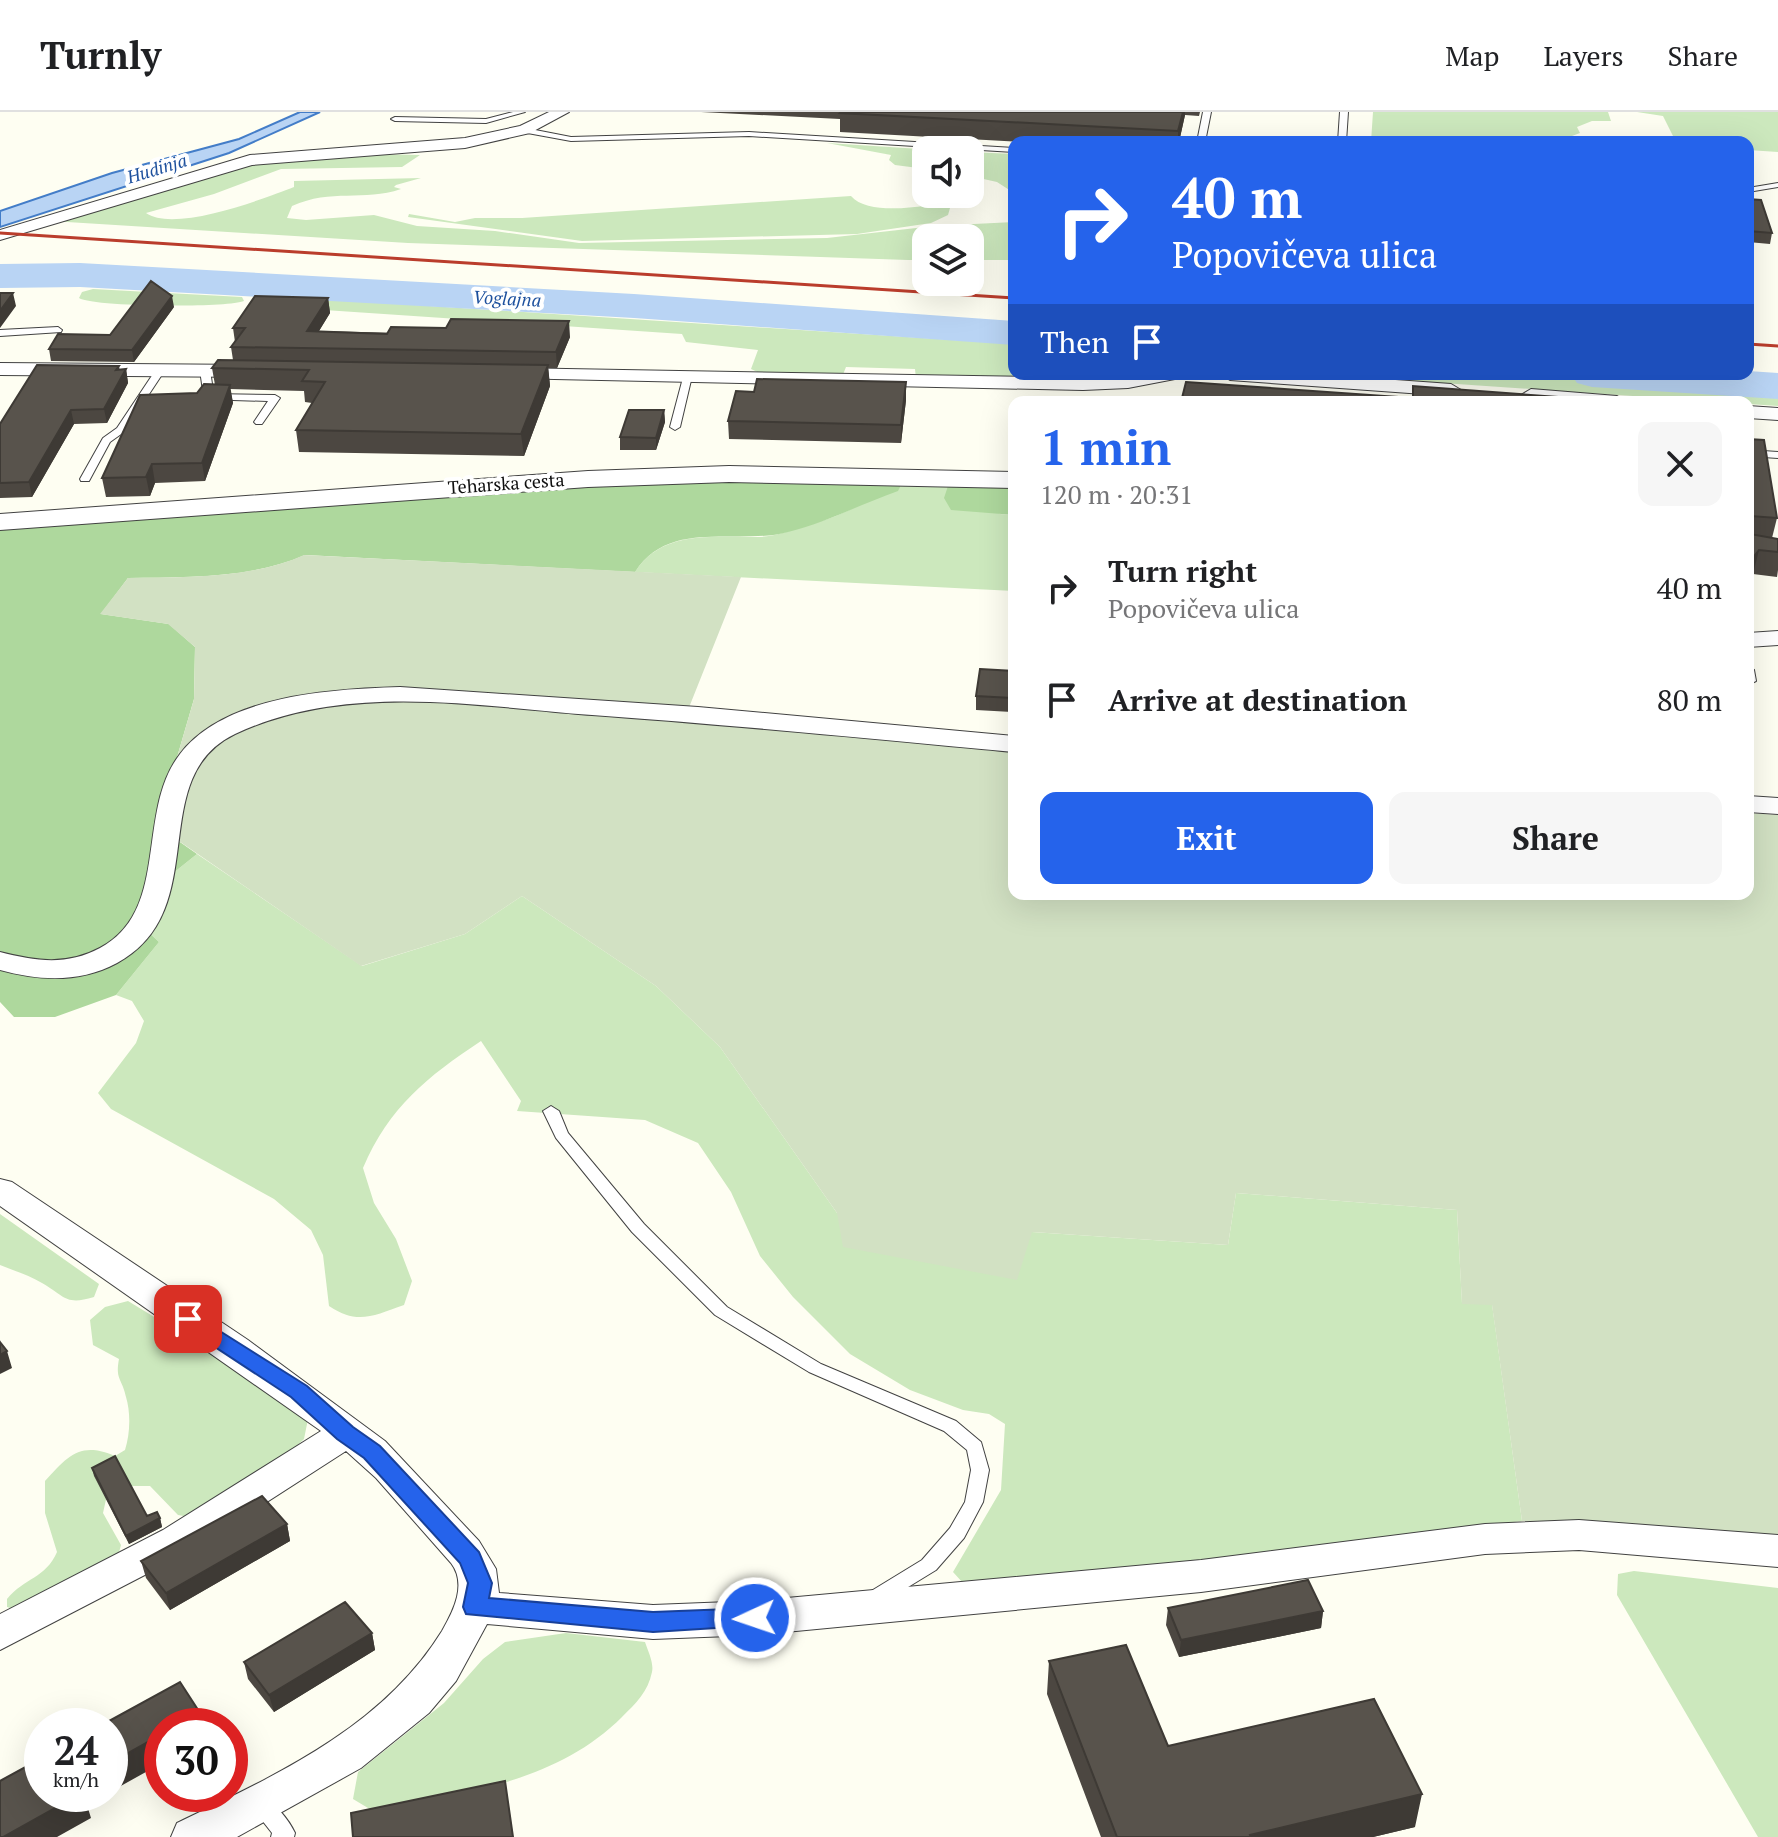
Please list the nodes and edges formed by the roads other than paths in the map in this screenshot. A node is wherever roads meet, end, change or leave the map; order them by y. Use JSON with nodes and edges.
{"nodes":[{"id":1,"x":521,"y":112,"type":"edge"},
{"id":2,"x":561,"y":112,"type":"edge"},
{"id":3,"x":1207,"y":112,"type":"edge"},
{"id":4,"x":1344,"y":112,"type":"edge"},
{"id":5,"x":395,"y":119,"type":"dead end"},
{"id":6,"x":469,"y":122,"type":"junction"},
{"id":7,"x":525,"y":130,"type":"junction"},
{"id":8,"x":1202,"y":136,"type":"edge"},
{"id":9,"x":1342,"y":136,"type":"edge"},
{"id":10,"x":494,"y":137,"type":"junction"},
{"id":11,"x":1008,"y":150,"type":"edge"},
{"id":12,"x":1778,"y":185,"type":"edge"},
{"id":13,"x":1754,"y":189,"type":"edge"},
{"id":14,"x":0,"y":235,"type":"edge"},
{"id":15,"x":58,"y":330,"type":"dead end"},
{"id":16,"x":0,"y":333,"type":"edge"},
{"id":17,"x":0,"y":369,"type":"edge"},
{"id":18,"x":160,"y":370,"type":"junction"},
{"id":19,"x":205,"y":370,"type":"junction"},
{"id":20,"x":270,"y":371,"type":"edge"},
{"id":21,"x":486,"y":373,"type":"edge"},
{"id":22,"x":687,"y":376,"type":"junction"},
{"id":23,"x":1139,"y":380,"type":"edge"},
{"id":24,"x":1316,"y":380,"type":"edge"},
{"id":25,"x":1474,"y":391,"type":"edge"},
{"id":26,"x":1504,"y":393,"type":"edge"},
{"id":27,"x":1540,"y":396,"type":"edge"},
{"id":28,"x":1754,"y":412,"type":"edge"},
{"id":29,"x":1778,"y":414,"type":"edge"},
{"id":30,"x":259,"y":422,"type":"dead end"},
{"id":31,"x":675,"y":427,"type":"dead end"},
{"id":32,"x":1754,"y":453,"type":"edge"},
{"id":33,"x":1778,"y":455,"type":"edge"},
{"id":34,"x":85,"y":479,"type":"dead end"},
{"id":35,"x":1008,"y":480,"type":"edge"},
{"id":36,"x":0,"y":522,"type":"edge"},
{"id":37,"x":1778,"y":638,"type":"edge"},
{"id":38,"x":1754,"y":640,"type":"edge"},
{"id":39,"x":1008,"y":743,"type":"edge"},
{"id":40,"x":1754,"y":804,"type":"edge"},
{"id":41,"x":1778,"y":806,"type":"edge"},
{"id":42,"x":0,"y":961,"type":"edge"},
{"id":43,"x":551,"y":1111,"type":"dead end"},
{"id":44,"x":0,"y":1190,"type":"edge"},
{"id":45,"x":345,"y":1433,"type":"junction"},
{"id":46,"x":1778,"y":1551,"type":"edge"},
{"id":47,"x":475,"y":1607,"type":"junction"},
{"id":48,"x":861,"y":1607,"type":"junction"},
{"id":49,"x":0,"y":1633,"type":"edge"},
{"id":50,"x":260,"y":1804,"type":"junction"},
{"id":51,"x":193,"y":1837,"type":"edge"},
{"id":52,"x":281,"y":1837,"type":"edge"}],
"edges":[{"from":1,"to":6,"type":"lane"},
{"from":2,"to":7,"type":"street"},
{"from":3,"to":8,"type":"lane"},
{"from":4,"to":9,"type":"lane"},
{"from":5,"to":6,"type":"lane"},
{"from":6,"to":10,"type":"lane"},
{"from":7,"to":10,"type":"street"},
{"from":7,"to":11,"type":"lane"},
{"from":10,"to":14,"type":"street"},
{"from":12,"to":13,"type":"lane"},
{"from":15,"to":16,"type":"lane"},
{"from":17,"to":18,"type":"street"},
{"from":18,"to":19,"type":"street"},
{"from":18,"to":34,"type":"lane"},
{"from":19,"to":20,"type":"street"},
{"from":19,"to":30,"type":"lane"},
{"from":21,"to":22,"type":"street"},
{"from":22,"to":23,"type":"street"},
{"from":22,"to":31,"type":"lane"},
{"from":24,"to":25,"type":"street"},
{"from":26,"to":27,"type":"street"},
{"from":28,"to":29,"type":"street"},
{"from":32,"to":33,"type":"lane"},
{"from":35,"to":36,"type":"street","name":"Teharska cesta"},
{"from":37,"to":38,"type":"street"},
{"from":39,"to":42,"type":"street"},
{"from":40,"to":41,"type":"street"},
{"from":43,"to":48,"type":"lane"},
{"from":44,"to":45,"type":"street"},
{"from":45,"to":47,"type":"street"},
{"from":45,"to":49,"type":"street"},
{"from":46,"to":48,"type":"street"},
{"from":47,"to":48,"type":"street"},
{"from":47,"to":50,"type":"street"},
{"from":50,"to":51,"type":"street"},
{"from":50,"to":52,"type":"lane"}]}
